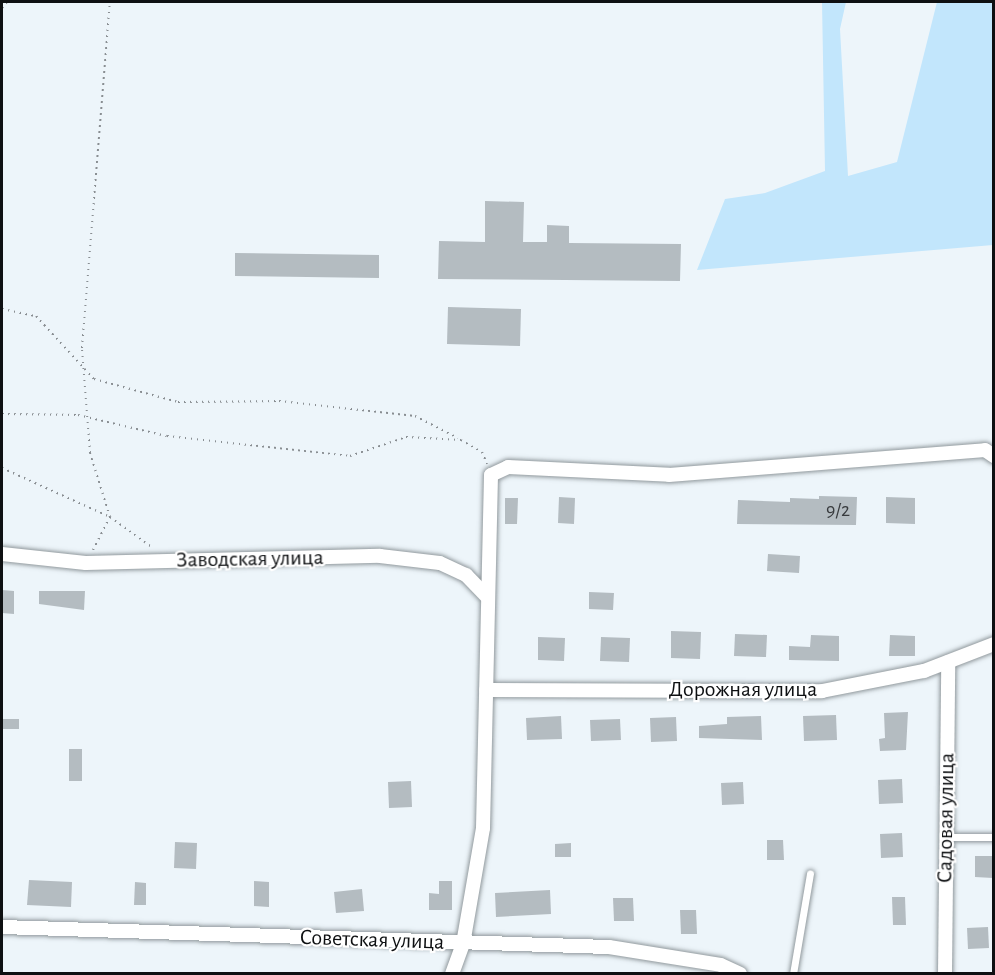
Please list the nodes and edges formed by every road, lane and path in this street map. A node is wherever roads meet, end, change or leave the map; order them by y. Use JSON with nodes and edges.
{"nodes":[{"id":1,"x":7,"y":2,"type":"edge"},
{"id":2,"x":110,"y":2,"type":"edge"},
{"id":3,"x":2,"y":8,"type":"edge"},
{"id":4,"x":2,"y":309,"type":"edge"},
{"id":5,"x":84,"y":368,"type":"junction"},
{"id":6,"x":2,"y":414,"type":"edge"},
{"id":7,"x":89,"y":417,"type":"junction"},
{"id":8,"x":461,"y":440,"type":"junction"},
{"id":9,"x":993,"y":456,"type":"edge"},
{"id":10,"x":2,"y":468,"type":"edge"},
{"id":11,"x":492,"y":475,"type":"junction"},
{"id":12,"x":110,"y":517,"type":"junction"},
{"id":13,"x":2,"y":554,"type":"edge"},
{"id":14,"x":170,"y":561,"type":"junction"},
{"id":15,"x":86,"y":563,"type":"junction"},
{"id":16,"x":487,"y":597,"type":"junction"},
{"id":17,"x":993,"y":644,"type":"edge"},
{"id":18,"x":948,"y":662,"type":"junction"},
{"id":19,"x":486,"y":690,"type":"junction"},
{"id":20,"x":946,"y":837,"type":"junction"},
{"id":21,"x":993,"y":837,"type":"edge"},
{"id":22,"x":810,"y":873,"type":"dead end"},
{"id":23,"x":2,"y":927,"type":"edge"},
{"id":24,"x":463,"y":944,"type":"junction"},
{"id":25,"x":452,"y":974,"type":"edge"},
{"id":26,"x":740,"y":974,"type":"edge"},
{"id":27,"x":793,"y":974,"type":"edge"},
{"id":28,"x":945,"y":974,"type":"edge"}],
"edges":[{"from":1,"to":3,"type":"path"},
{"from":2,"to":5,"type":"path"},
{"from":4,"to":5,"type":"path"},
{"from":5,"to":7,"type":"path"},
{"from":5,"to":8,"type":"path"},
{"from":6,"to":7,"type":"path"},
{"from":7,"to":8,"type":"path"},
{"from":7,"to":12,"type":"path"},
{"from":8,"to":11,"type":"path"},
{"from":9,"to":11,"type":"street"},
{"from":10,"to":12,"type":"path"},
{"from":11,"to":16,"type":"street"},
{"from":12,"to":14,"type":"path"},
{"from":12,"to":15,"type":"path"},
{"from":13,"to":15,"type":"street","name":"Заводская улица"},
{"from":14,"to":15,"type":"street","name":"Заводская улица"},
{"from":14,"to":16,"type":"street","name":"Заводская улица"},
{"from":16,"to":19,"type":"street"},
{"from":17,"to":18,"type":"street","name":"Дорожная улица"},
{"from":18,"to":19,"type":"street","name":"Дорожная улица"},
{"from":18,"to":20,"type":"street","name":"Садовая улица"},
{"from":19,"to":24,"type":"street"},
{"from":20,"to":21,"type":"lane"},
{"from":20,"to":28,"type":"street","name":"Садовая улица"},
{"from":22,"to":27,"type":"lane"},
{"from":23,"to":24,"type":"street","name":"Советская улица"},
{"from":24,"to":25,"type":"street"},
{"from":24,"to":26,"type":"street","name":"Советская улица"}]}
